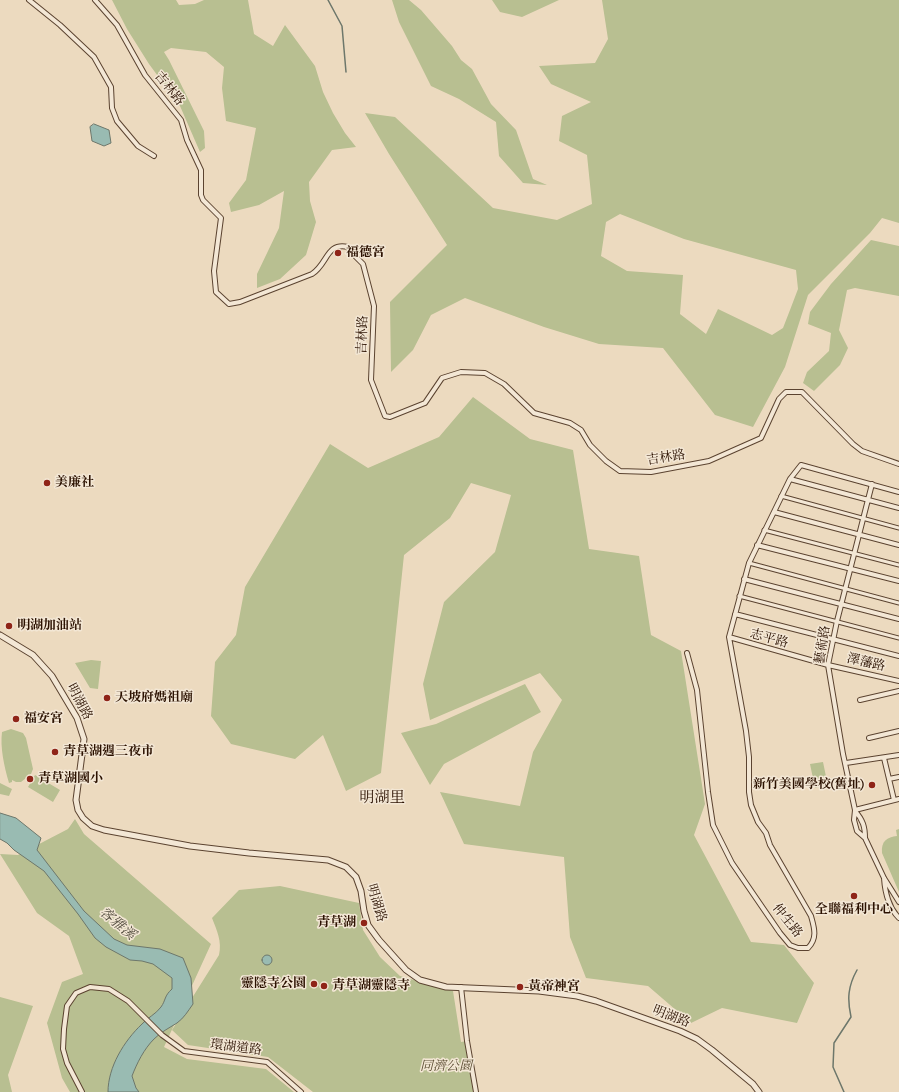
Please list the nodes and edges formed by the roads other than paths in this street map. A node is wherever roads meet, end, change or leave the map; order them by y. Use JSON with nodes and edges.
{"nodes":[{"id":1,"x":30,"y":0,"type":"edge"},
{"id":2,"x":95,"y":0,"type":"edge"},
{"id":3,"x":154,"y":156,"type":"dead end"},
{"id":4,"x":899,"y":464,"type":"edge"},
{"id":5,"x":790,"y":478,"type":"junction"},
{"id":6,"x":872,"y":484,"type":"junction"},
{"id":7,"x":899,"y":492,"type":"edge"},
{"id":8,"x":781,"y":496,"type":"junction"},
{"id":9,"x":868,"y":500,"type":"junction"},
{"id":10,"x":899,"y":508,"type":"edge"},
{"id":11,"x":774,"y":512,"type":"junction"},
{"id":12,"x":864,"y":519,"type":"junction"},
{"id":13,"x":899,"y":528,"type":"edge"},
{"id":14,"x":764,"y":530,"type":"junction"},
{"id":15,"x":859,"y":534,"type":"junction"},
{"id":16,"x":899,"y":545,"type":"edge"},
{"id":17,"x":757,"y":546,"type":"junction"},
{"id":18,"x":854,"y":553,"type":"junction"},
{"id":19,"x":749,"y":563,"type":"junction"},
{"id":20,"x":899,"y":565,"type":"edge"},
{"id":21,"x":851,"y":569,"type":"junction"},
{"id":22,"x":744,"y":579,"type":"junction"},
{"id":23,"x":899,"y":581,"type":"edge"},
{"id":24,"x":846,"y":589,"type":"junction"},
{"id":25,"x":739,"y":596,"type":"junction"},
{"id":26,"x":899,"y":603,"type":"edge"},
{"id":27,"x":842,"y":604,"type":"junction"},
{"id":28,"x":735,"y":614,"type":"junction"},
{"id":29,"x":899,"y":619,"type":"edge"},
{"id":30,"x":838,"y":621,"type":"junction"},
{"id":31,"x":0,"y":635,"type":"edge"},
{"id":32,"x":729,"y":638,"type":"junction"},
{"id":33,"x":899,"y":638,"type":"edge"},
{"id":34,"x":834,"y":639,"type":"junction"},
{"id":35,"x":687,"y":653,"type":"dead end"},
{"id":36,"x":899,"y":656,"type":"edge"},
{"id":37,"x":828,"y":665,"type":"junction"},
{"id":38,"x":899,"y":681,"type":"edge"},
{"id":39,"x":899,"y":691,"type":"edge"},
{"id":40,"x":860,"y":700,"type":"dead end"},
{"id":41,"x":899,"y":730,"type":"edge"},
{"id":42,"x":869,"y":738,"type":"dead end"},
{"id":43,"x":899,"y":754,"type":"edge"},
{"id":44,"x":884,"y":758,"type":"junction"},
{"id":45,"x":846,"y":763,"type":"junction"},
{"id":46,"x":899,"y":776,"type":"edge"},
{"id":47,"x":889,"y":779,"type":"junction"},
{"id":48,"x":899,"y":799,"type":"edge"},
{"id":49,"x":894,"y":800,"type":"junction"},
{"id":50,"x":855,"y":810,"type":"junction"},
{"id":51,"x":865,"y":838,"type":"junction"},
{"id":52,"x":884,"y":878,"type":"junction"},
{"id":53,"x":899,"y":902,"type":"edge"},
{"id":54,"x":899,"y":918,"type":"edge"},
{"id":55,"x":461,"y":987,"type":"junction"},
{"id":56,"x":82,"y":1092,"type":"edge"},
{"id":57,"x":302,"y":1092,"type":"edge"},
{"id":58,"x":476,"y":1092,"type":"edge"},
{"id":59,"x":759,"y":1092,"type":"edge"}],
"edges":[{"from":1,"to":3,"type":"street"},
{"from":2,"to":4,"type":"street","name":"吉林路"},
{"from":5,"to":6,"type":"street"},
{"from":5,"to":8,"type":"street"},
{"from":5,"to":9,"type":"street"},
{"from":6,"to":7,"type":"street"},
{"from":6,"to":9,"type":"street","name":"藝術路"},
{"from":8,"to":11,"type":"street"},
{"from":8,"to":12,"type":"street"},
{"from":9,"to":10,"type":"street"},
{"from":9,"to":12,"type":"street","name":"藝術路"},
{"from":11,"to":14,"type":"street"},
{"from":11,"to":15,"type":"street"},
{"from":12,"to":13,"type":"street"},
{"from":12,"to":15,"type":"street","name":"藝術路"},
{"from":14,"to":17,"type":"street"},
{"from":14,"to":18,"type":"street"},
{"from":15,"to":16,"type":"street"},
{"from":15,"to":18,"type":"street","name":"藝術路"},
{"from":17,"to":19,"type":"street"},
{"from":17,"to":21,"type":"street"},
{"from":18,"to":20,"type":"street"},
{"from":18,"to":21,"type":"street","name":"藝術路"},
{"from":19,"to":22,"type":"street"},
{"from":19,"to":24,"type":"street"},
{"from":21,"to":23,"type":"street"},
{"from":21,"to":24,"type":"street","name":"藝術路"},
{"from":22,"to":25,"type":"street"},
{"from":22,"to":27,"type":"street"},
{"from":24,"to":26,"type":"street"},
{"from":24,"to":27,"type":"street","name":"藝術路"},
{"from":25,"to":28,"type":"street"},
{"from":25,"to":30,"type":"street"},
{"from":27,"to":29,"type":"street"},
{"from":27,"to":30,"type":"street","name":"藝術路"},
{"from":28,"to":32,"type":"street"},
{"from":28,"to":34,"type":"street","name":"志平路"},
{"from":30,"to":33,"type":"street"},
{"from":30,"to":34,"type":"street","name":"藝術路"},
{"from":31,"to":55,"type":"street","name":"明湖路"},
{"from":32,"to":35,"type":"street","name":"仲生路"},
{"from":32,"to":37,"type":"street","name":"志平路"},
{"from":34,"to":36,"type":"street","name":"澤藩路"},
{"from":34,"to":37,"type":"street","name":"藝術路"},
{"from":37,"to":38,"type":"street","name":"澤藩路"},
{"from":37,"to":45,"type":"street","name":"藝術路"},
{"from":39,"to":40,"type":"street"},
{"from":41,"to":42,"type":"street"},
{"from":43,"to":44,"type":"street"},
{"from":44,"to":45,"type":"street"},
{"from":44,"to":47,"type":"street"},
{"from":45,"to":50,"type":"street","name":"藝術路"},
{"from":46,"to":47,"type":"street"},
{"from":47,"to":49,"type":"street"},
{"from":48,"to":49,"type":"street"},
{"from":49,"to":50,"type":"street"},
{"from":50,"to":51,"type":"street","name":"藝術路"},
{"from":50,"to":51,"type":"street","name":"藝術路"},
{"from":51,"to":52,"type":"street","name":"藝術路"},
{"from":52,"to":53,"type":"street","name":"藝術路"},
{"from":52,"to":54,"type":"street","name":"藝術路"},
{"from":55,"to":58,"type":"street"},
{"from":55,"to":59,"type":"street","name":"明湖路"},
{"from":56,"to":57,"type":"street","name":"環湖道路"}]}
